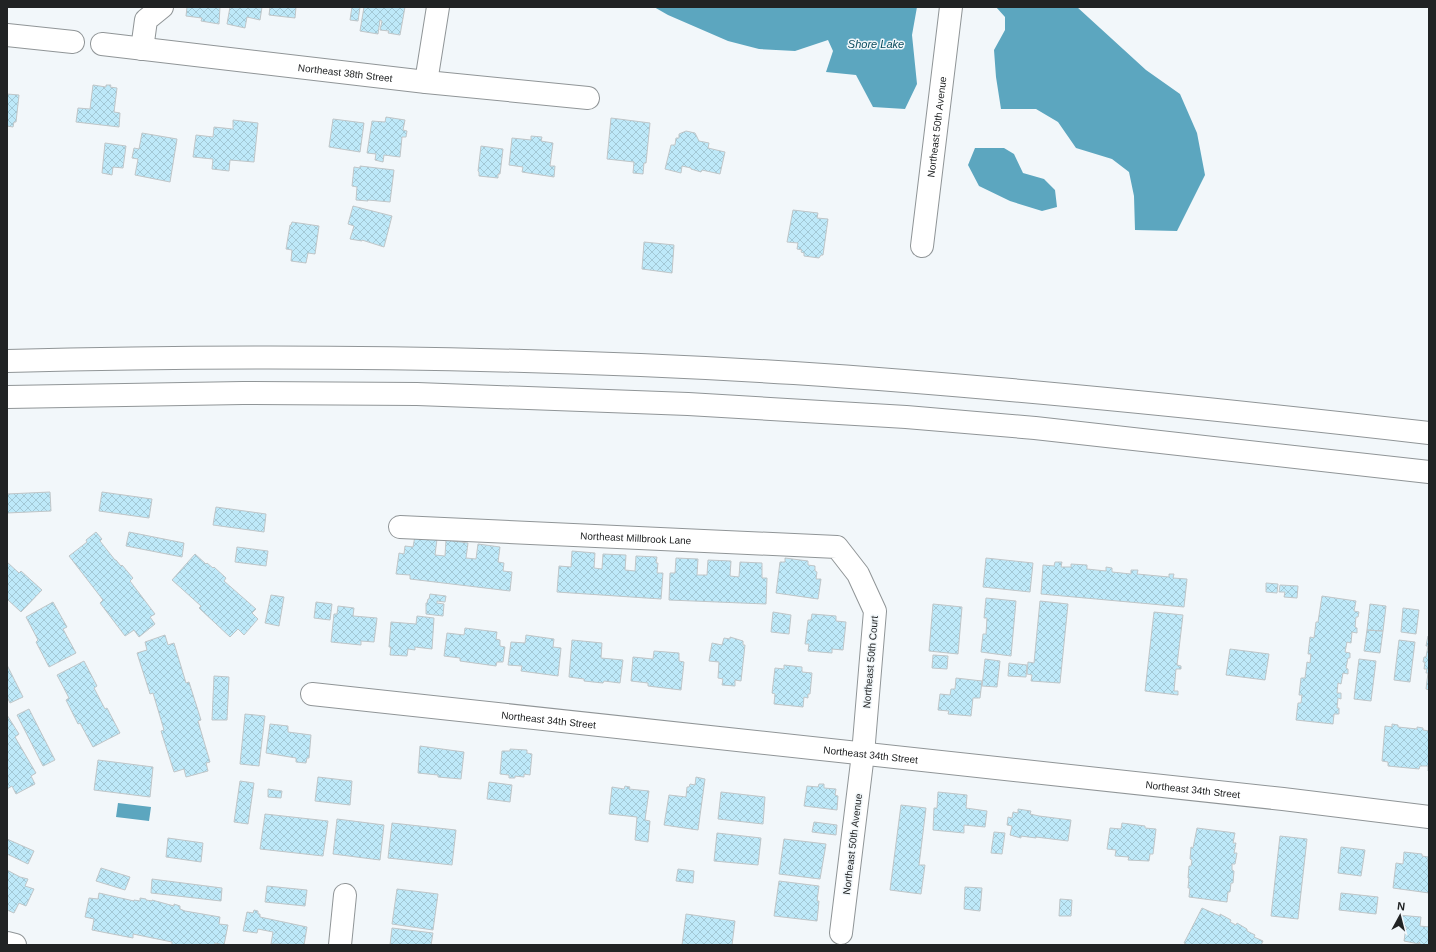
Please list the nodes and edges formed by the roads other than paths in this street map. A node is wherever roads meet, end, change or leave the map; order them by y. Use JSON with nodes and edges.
{"nodes":[{"id":1,"x":162,"y":7,"type":"edge"},
{"id":2,"x":438,"y":7,"type":"edge"},
{"id":3,"x":951,"y":7,"type":"edge"},
{"id":4,"x":7,"y":35,"type":"edge"},
{"id":5,"x":74,"y":42,"type":"dead end"},
{"id":6,"x":102,"y":44,"type":"dead end"},
{"id":7,"x":142,"y":49,"type":"junction"},
{"id":8,"x":426,"y":82,"type":"junction"},
{"id":9,"x":588,"y":98,"type":"dead end"},
{"id":10,"x":922,"y":246,"type":"dead end"},
{"id":11,"x":7,"y":361,"type":"edge"},
{"id":12,"x":7,"y":397,"type":"edge"},
{"id":13,"x":1429,"y":433,"type":"edge"},
{"id":14,"x":1273,"y":455,"type":"junction"},
{"id":15,"x":1429,"y":472,"type":"edge"},
{"id":16,"x":1429,"y":482,"type":"edge"},
{"id":17,"x":400,"y":527,"type":"dead end"},
{"id":18,"x":858,"y":574,"type":"joint"},
{"id":19,"x":312,"y":694,"type":"dead end"},
{"id":20,"x":863,"y":754,"type":"junction"},
{"id":21,"x":1429,"y":817,"type":"edge"},
{"id":22,"x":345,"y":895,"type":"dead end"},
{"id":23,"x":841,"y":933,"type":"dead end"},
{"id":24,"x":7,"y":943,"type":"edge"},
{"id":25,"x":15,"y":945,"type":"edge"},
{"id":26,"x":340,"y":945,"type":"edge"}],
"edges":[{"from":1,"to":7,"type":"main road"},
{"from":2,"to":8,"type":"main road"},
{"from":3,"to":10,"type":"main road","name":"Northeast 50th Avenue"},
{"from":4,"to":5,"type":"main road"},
{"from":6,"to":7,"type":"main road","name":"Northeast 38th Street"},
{"from":7,"to":8,"type":"main road","name":"Northeast 38th Street"},
{"from":8,"to":9,"type":"main road","name":"Northeast 38th Street"},
{"from":11,"to":13,"type":"main road"},
{"from":12,"to":14,"type":"main road"},
{"from":14,"to":15,"type":"main road"},
{"from":14,"to":16,"type":"main road"},
{"from":17,"to":18,"type":"main road","name":"Northeast Millbrook Lane"},
{"from":18,"to":20,"type":"main road","name":"Northeast 50th Court"},
{"from":19,"to":20,"type":"main road","name":"Northeast 34th Street"},
{"from":20,"to":21,"type":"main road","name":"Northeast 34th Street"},
{"from":20,"to":23,"type":"main road","name":"Northeast 50th Avenue"},
{"from":22,"to":26,"type":"main road"},
{"from":24,"to":25,"type":"main road"}]}
